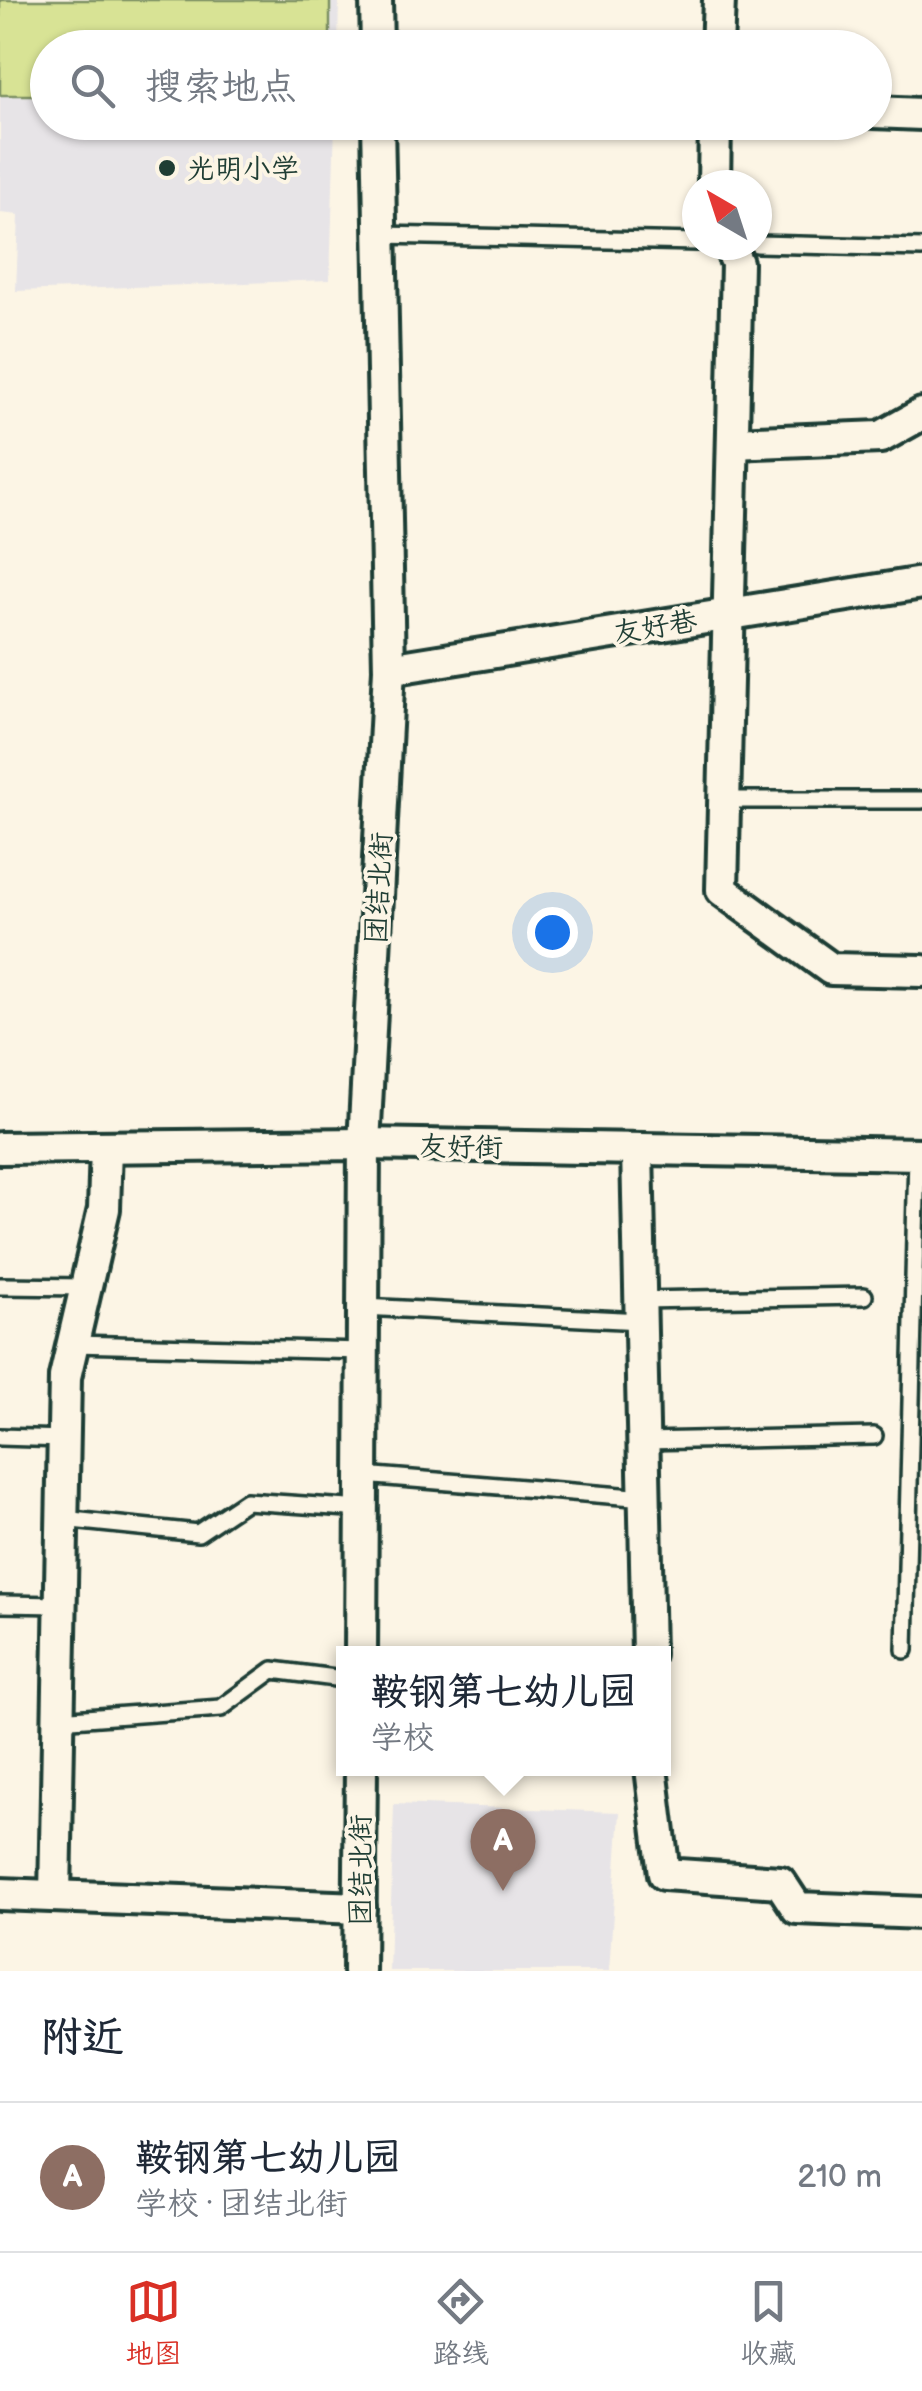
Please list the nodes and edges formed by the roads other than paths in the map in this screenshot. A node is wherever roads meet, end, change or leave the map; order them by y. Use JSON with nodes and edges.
{"nodes":[{"id":1,"x":376,"y":0,"type":"edge"},
{"id":2,"x":719,"y":0,"type":"edge"},
{"id":3,"x":377,"y":30,"type":"edge"},
{"id":4,"x":718,"y":30,"type":"edge"},
{"id":5,"x":892,"y":113,"type":"edge"},
{"id":6,"x":922,"y":114,"type":"edge"},
{"id":7,"x":378,"y":140,"type":"edge"},
{"id":8,"x":715,"y":140,"type":"edge"},
{"id":9,"x":714,"y":170,"type":"edge"},
{"id":10,"x":381,"y":234,"type":"junction"},
{"id":11,"x":682,"y":242,"type":"edge"},
{"id":12,"x":772,"y":244,"type":"edge"},
{"id":13,"x":922,"y":248,"type":"edge"},
{"id":14,"x":736,"y":260,"type":"edge"},
{"id":15,"x":922,"y":414,"type":"edge"},
{"id":16,"x":733,"y":444,"type":"junction"},
{"id":17,"x":922,"y":583,"type":"edge"},
{"id":18,"x":729,"y":614,"type":"junction"},
{"id":19,"x":389,"y":669,"type":"junction"},
{"id":20,"x":724,"y":800,"type":"junction"},
{"id":21,"x":922,"y":800,"type":"edge"},
{"id":22,"x":922,"y":970,"type":"edge"},
{"id":23,"x":364,"y":1144,"type":"junction"},
{"id":24,"x":106,"y":1147,"type":"junction"},
{"id":25,"x":0,"y":1148,"type":"edge"},
{"id":26,"x":637,"y":1149,"type":"junction"},
{"id":27,"x":919,"y":1154,"type":"edge"},
{"id":28,"x":0,"y":1286,"type":"edge"},
{"id":29,"x":86,"y":1287,"type":"junction"},
{"id":30,"x":864,"y":1296,"type":"dead end"},
{"id":31,"x":363,"y":1306,"type":"junction"},
{"id":32,"x":641,"y":1310,"type":"junction"},
{"id":33,"x":73,"y":1344,"type":"junction"},
{"id":34,"x":363,"y":1351,"type":"junction"},
{"id":35,"x":874,"y":1436,"type":"dead end"},
{"id":36,"x":0,"y":1437,"type":"edge"},
{"id":37,"x":64,"y":1438,"type":"junction"},
{"id":38,"x":644,"y":1442,"type":"junction"},
{"id":39,"x":363,"y":1475,"type":"junction"},
{"id":40,"x":646,"y":1498,"type":"junction"},
{"id":41,"x":362,"y":1510,"type":"junction"},
{"id":42,"x":62,"y":1519,"type":"junction"},
{"id":43,"x":0,"y":1604,"type":"edge"},
{"id":44,"x":61,"y":1605,"type":"junction"},
{"id":45,"x":362,"y":1646,"type":"edge"},
{"id":46,"x":648,"y":1646,"type":"edge"},
{"id":47,"x":906,"y":1650,"type":"dead end"},
{"id":48,"x":336,"y":1678,"type":"edge"},
{"id":49,"x":58,"y":1720,"type":"junction"},
{"id":50,"x":361,"y":1776,"type":"edge"},
{"id":51,"x":651,"y":1776,"type":"edge"},
{"id":52,"x":0,"y":1894,"type":"edge"},
{"id":53,"x":55,"y":1896,"type":"junction"},
{"id":54,"x":360,"y":1908,"type":"junction"},
{"id":55,"x":922,"y":1912,"type":"edge"},
{"id":56,"x":360,"y":1971,"type":"edge"}],
"edges":[{"from":1,"to":3,"type":"street"},
{"from":2,"to":4,"type":"street"},
{"from":5,"to":6,"type":"street"},
{"from":7,"to":10,"type":"street","name":"团结北街"},
{"from":8,"to":9,"type":"street"},
{"from":10,"to":11,"type":"lane"},
{"from":10,"to":19,"type":"street","name":"团结北街"},
{"from":12,"to":13,"type":"lane"},
{"from":14,"to":16,"type":"street"},
{"from":15,"to":16,"type":"street"},
{"from":16,"to":18,"type":"street"},
{"from":17,"to":18,"type":"street","name":"友好巷"},
{"from":18,"to":19,"type":"street","name":"友好巷"},
{"from":18,"to":20,"type":"street"},
{"from":19,"to":23,"type":"street","name":"团结北街"},
{"from":20,"to":21,"type":"lane"},
{"from":20,"to":22,"type":"street"},
{"from":23,"to":24,"type":"street","name":"友好街"},
{"from":23,"to":26,"type":"street","name":"友好街"},
{"from":23,"to":31,"type":"street","name":"团结北街"},
{"from":24,"to":25,"type":"street","name":"友好街"},
{"from":24,"to":29,"type":"street"},
{"from":26,"to":27,"type":"street","name":"友好街"},
{"from":26,"to":32,"type":"street"},
{"from":27,"to":47,"type":"lane"},
{"from":28,"to":29,"type":"lane"},
{"from":29,"to":33,"type":"street"},
{"from":30,"to":32,"type":"lane"},
{"from":31,"to":32,"type":"lane"},
{"from":31,"to":34,"type":"street","name":"团结北街"},
{"from":32,"to":38,"type":"street"},
{"from":33,"to":34,"type":"lane"},
{"from":33,"to":37,"type":"street"},
{"from":34,"to":39,"type":"street","name":"团结北街"},
{"from":35,"to":38,"type":"lane"},
{"from":36,"to":37,"type":"lane"},
{"from":37,"to":42,"type":"street"},
{"from":38,"to":40,"type":"street"},
{"from":39,"to":40,"type":"lane"},
{"from":39,"to":41,"type":"street","name":"团结北街"},
{"from":40,"to":46,"type":"street"},
{"from":41,"to":42,"type":"lane"},
{"from":41,"to":45,"type":"street","name":"团结北街"},
{"from":42,"to":44,"type":"street"},
{"from":43,"to":44,"type":"lane"},
{"from":44,"to":49,"type":"street"},
{"from":48,"to":49,"type":"lane"},
{"from":49,"to":53,"type":"street"},
{"from":50,"to":54,"type":"street","name":"团结北街"},
{"from":51,"to":55,"type":"street"},
{"from":52,"to":53,"type":"street"},
{"from":53,"to":54,"type":"street"},
{"from":54,"to":56,"type":"street","name":"团结北街"}]}
